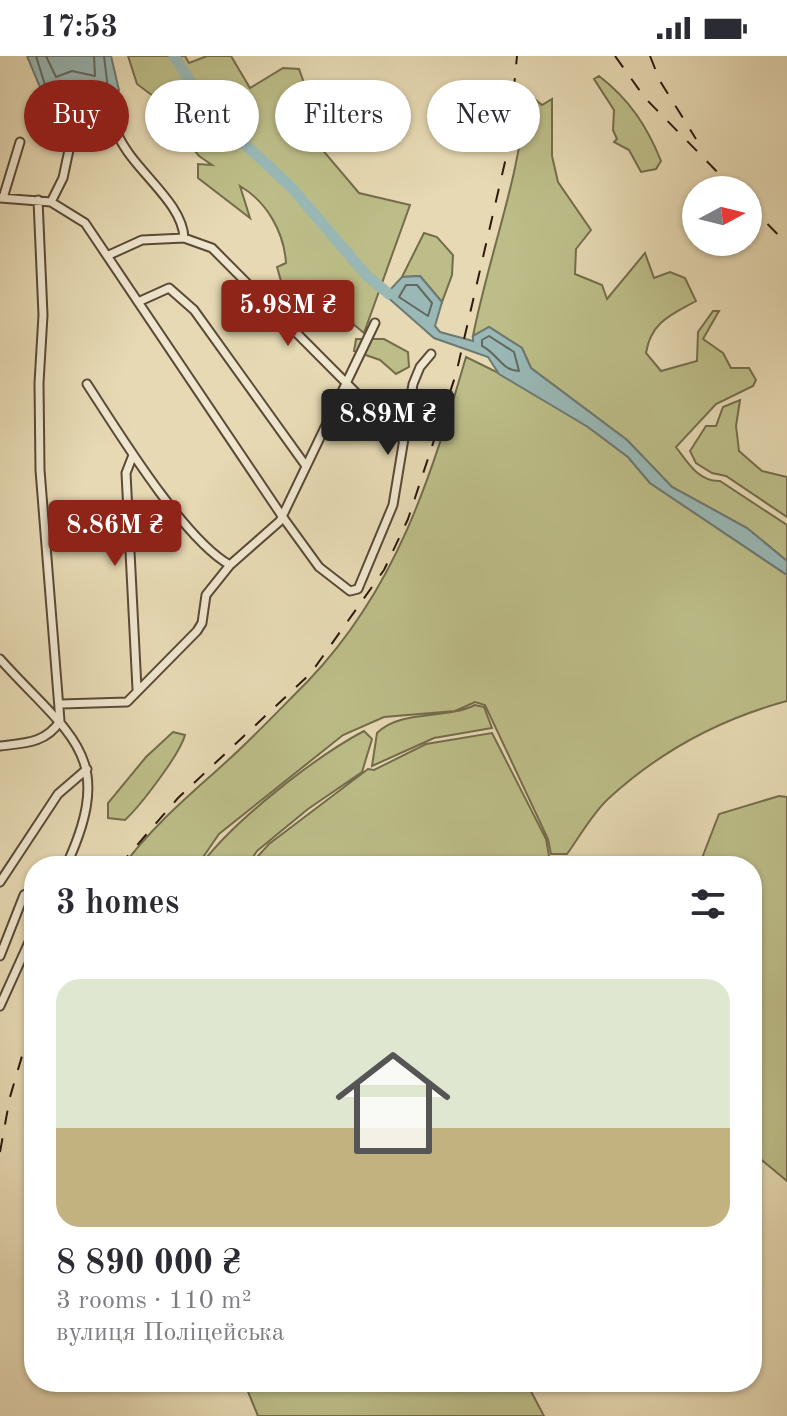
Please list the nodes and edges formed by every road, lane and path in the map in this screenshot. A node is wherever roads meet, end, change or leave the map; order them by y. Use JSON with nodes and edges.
{"nodes":[{"id":1,"x":20,"y":142,"type":"dead end"},
{"id":2,"x":69,"y":152,"type":"edge"},
{"id":3,"x":126,"y":152,"type":"edge"},
{"id":4,"x":2,"y":198,"type":"edge"},
{"id":5,"x":38,"y":200,"type":"junction"},
{"id":6,"x":51,"y":202,"type":"junction"},
{"id":7,"x":184,"y":238,"type":"junction"},
{"id":8,"x":109,"y":255,"type":"junction"},
{"id":9,"x":138,"y":302,"type":"junction"},
{"id":10,"x":375,"y":323,"type":"dead end"},
{"id":11,"x":431,"y":354,"type":"dead end"},
{"id":12,"x":87,"y":384,"type":"dead end"},
{"id":13,"x":347,"y":385,"type":"junction"},
{"id":14,"x":403,"y":440,"type":"junction"},
{"id":15,"x":133,"y":455,"type":"junction"},
{"id":16,"x":306,"y":466,"type":"junction"},
{"id":17,"x":282,"y":516,"type":"junction"},
{"id":18,"x":230,"y":565,"type":"junction"},
{"id":19,"x":0,"y":659,"type":"edge"},
{"id":20,"x":137,"y":689,"type":"junction"},
{"id":21,"x":61,"y":704,"type":"junction"},
{"id":22,"x":60,"y":721,"type":"junction"},
{"id":23,"x":0,"y":746,"type":"edge"},
{"id":24,"x":87,"y":769,"type":"junction"},
{"id":25,"x":70,"y":856,"type":"edge"},
{"id":26,"x":0,"y":882,"type":"edge"},
{"id":27,"x":24,"y":895,"type":"edge"},
{"id":28,"x":24,"y":951,"type":"edge"},
{"id":29,"x":0,"y":956,"type":"edge"},
{"id":30,"x":3,"y":992,"type":"edge"},
{"id":31,"x":0,"y":1006,"type":"edge"}],
"edges":[{"from":1,"to":4,"type":"street"},
{"from":2,"to":6,"type":"street"},
{"from":3,"to":7,"type":"street"},
{"from":4,"to":5,"type":"street"},
{"from":5,"to":6,"type":"street"},
{"from":5,"to":21,"type":"street"},
{"from":6,"to":8,"type":"street"},
{"from":7,"to":8,"type":"street"},
{"from":7,"to":13,"type":"street"},
{"from":8,"to":9,"type":"street"},
{"from":9,"to":16,"type":"street"},
{"from":9,"to":17,"type":"street"},
{"from":10,"to":13,"type":"street"},
{"from":11,"to":14,"type":"street"},
{"from":12,"to":15,"type":"street"},
{"from":13,"to":14,"type":"street"},
{"from":13,"to":16,"type":"street"},
{"from":14,"to":17,"type":"street"},
{"from":15,"to":18,"type":"street"},
{"from":15,"to":20,"type":"street"},
{"from":16,"to":17,"type":"street"},
{"from":17,"to":18,"type":"street"},
{"from":18,"to":20,"type":"street"},
{"from":19,"to":22,"type":"street"},
{"from":20,"to":21,"type":"street"},
{"from":21,"to":22,"type":"street"},
{"from":22,"to":23,"type":"street"},
{"from":22,"to":24,"type":"street"},
{"from":24,"to":25,"type":"street"},
{"from":24,"to":26,"type":"street"},
{"from":27,"to":29,"type":"street"},
{"from":28,"to":30,"type":"street"},
{"from":30,"to":31,"type":"street"}]}
